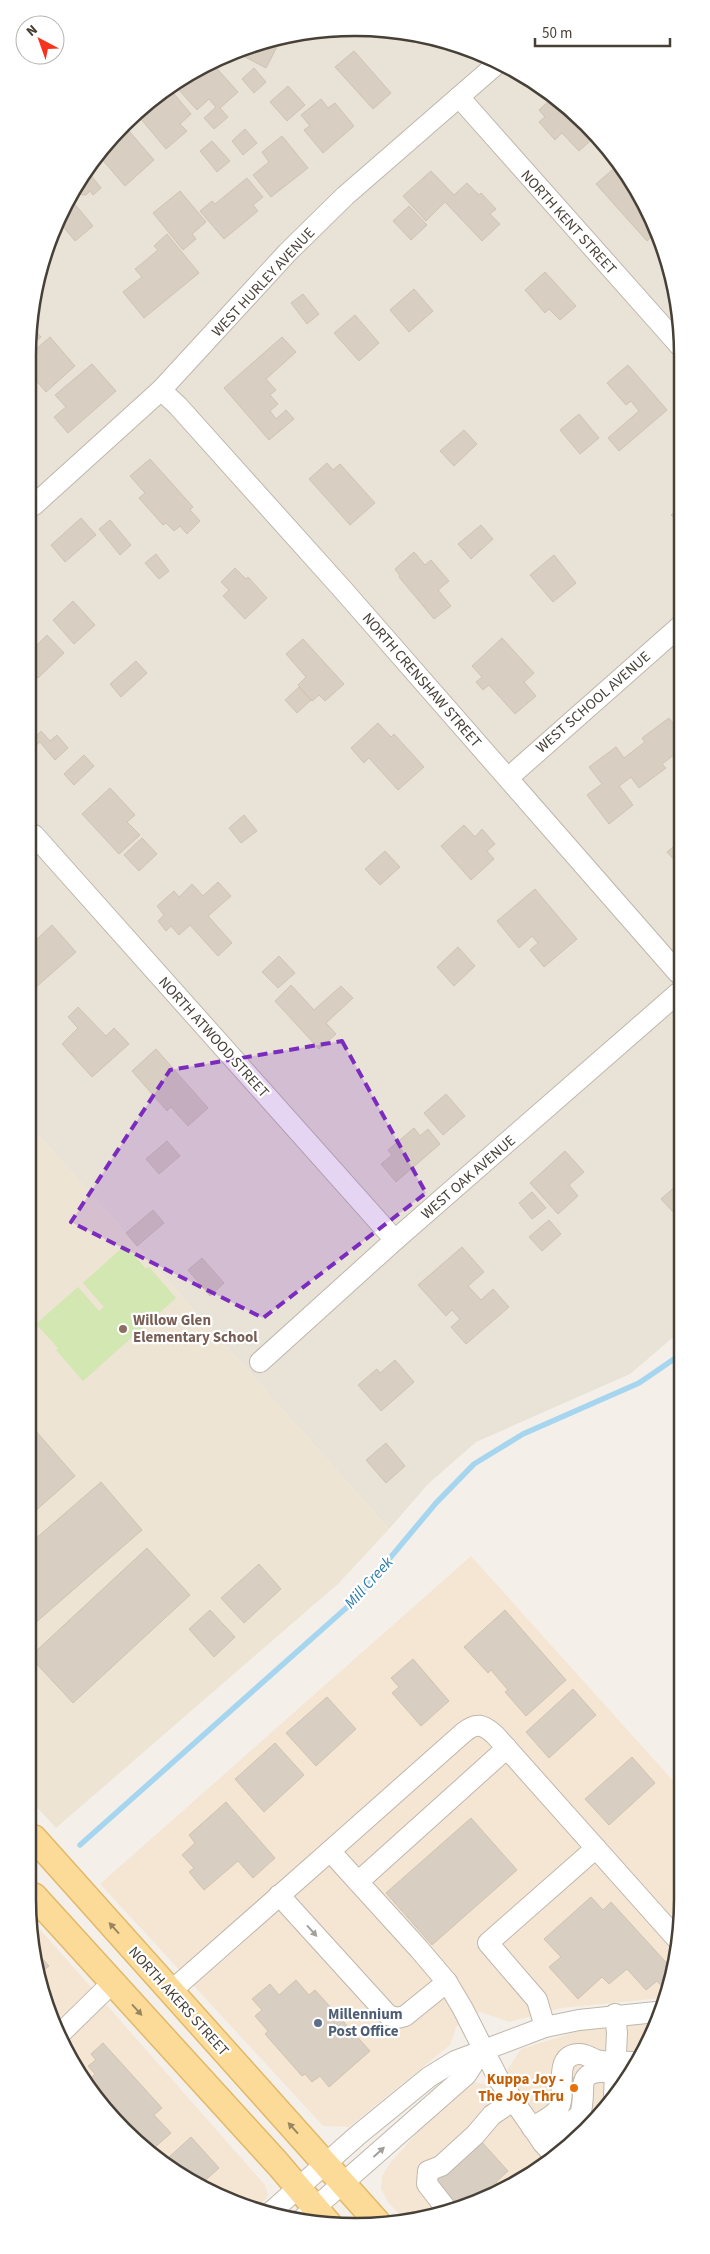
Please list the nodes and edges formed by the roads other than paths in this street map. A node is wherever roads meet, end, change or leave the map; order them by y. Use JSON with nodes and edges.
{"nodes":[{"id":1,"x":493,"y":68,"type":"edge"},
{"id":2,"x":459,"y":98,"type":"junction"},
{"id":3,"x":673,"y":338,"type":"edge"},
{"id":4,"x":162,"y":390,"type":"junction"},
{"id":5,"x":36,"y":503,"type":"edge"},
{"id":6,"x":674,"y":631,"type":"edge"},
{"id":7,"x":508,"y":778,"type":"junction"},
{"id":8,"x":36,"y":836,"type":"edge"},
{"id":9,"x":674,"y":968,"type":"edge"},
{"id":10,"x":674,"y":996,"type":"edge"},
{"id":11,"x":395,"y":1240,"type":"junction"},
{"id":12,"x":260,"y":1362,"type":"dead end"},
{"id":13,"x":507,"y":1748,"type":"junction"},
{"id":14,"x":36,"y":1840,"type":"edge"},
{"id":15,"x":596,"y":1848,"type":"junction"},
{"id":16,"x":330,"y":1851,"type":"junction"},
{"id":17,"x":358,"y":1882,"type":"junction"},
{"id":18,"x":279,"y":1895,"type":"junction"},
{"id":19,"x":36,"y":1898,"type":"edge"},
{"id":20,"x":672,"y":1933,"type":"edge"},
{"id":21,"x":447,"y":1982,"type":"junction"},
{"id":22,"x":112,"y":1983,"type":"junction"},
{"id":23,"x":170,"y":1992,"type":"junction"},
{"id":24,"x":653,"y":2012,"type":"edge"},
{"id":25,"x":615,"y":2014,"type":"junction"},
{"id":26,"x":545,"y":2027,"type":"junction"},
{"id":27,"x":65,"y":2030,"type":"edge"},
{"id":28,"x":483,"y":2050,"type":"junction"},
{"id":29,"x":622,"y":2065,"type":"edge"},
{"id":30,"x":618,"y":2078,"type":"edge"},
{"id":31,"x":513,"y":2101,"type":"junction"},
{"id":32,"x":543,"y":2143,"type":"edge"},
{"id":33,"x":325,"y":2164,"type":"junction"},
{"id":34,"x":343,"y":2184,"type":"junction"},
{"id":35,"x":298,"y":2188,"type":"junction"},
{"id":36,"x":443,"y":2205,"type":"edge"},
{"id":37,"x":276,"y":2208,"type":"edge"},
{"id":38,"x":313,"y":2215,"type":"edge"},
{"id":39,"x":317,"y":2215,"type":"edge"},
{"id":40,"x":373,"y":2217,"type":"edge"}],
"edges":[{"from":1,"to":2,"type":"street","name":"WEST HURLEY AVENUE"},
{"from":2,"to":3,"type":"street","name":"NORTH KENT STREET"},
{"from":2,"to":4,"type":"street","name":"WEST HURLEY AVENUE"},
{"from":4,"to":5,"type":"street","name":"WEST HURLEY AVENUE"},
{"from":4,"to":7,"type":"street","name":"NORTH CRENSHAW STREET"},
{"from":6,"to":7,"type":"street","name":"WEST SCHOOL AVENUE"},
{"from":7,"to":9,"type":"street","name":"NORTH CRENSHAW STREET"},
{"from":8,"to":11,"type":"street","name":"NORTH ATWOOD STREET"},
{"from":10,"to":11,"type":"street","name":"WEST OAK AVENUE"},
{"from":11,"to":12,"type":"street","name":"WEST OAK AVENUE"},
{"from":13,"to":15,"type":"street"},
{"from":13,"to":16,"type":"street"},
{"from":13,"to":17,"type":"street"},
{"from":23,"to":14,"type":"main road","name":"NORTH AKERS STREET","one_way":true},
{"from":15,"to":20,"type":"street"},
{"from":15,"to":26,"type":"street"},
{"from":16,"to":17,"type":"street"},
{"from":16,"to":18,"type":"street"},
{"from":17,"to":21,"type":"street"},
{"from":18,"to":21,"type":"street","one_way":true},
{"from":18,"to":23,"type":"street"},
{"from":19,"to":22,"type":"main road"},
{"from":21,"to":28,"type":"street"},
{"from":22,"to":27,"type":"street"},
{"from":22,"to":35,"type":"main road","one_way":true},
{"from":33,"to":23,"type":"main road","name":"NORTH AKERS STREET","one_way":true},
{"from":24,"to":25,"type":"street"},
{"from":25,"to":26,"type":"street"},
{"from":25,"to":29,"type":"street"},
{"from":26,"to":28,"type":"street"},
{"from":28,"to":31,"type":"street"},
{"from":28,"to":33,"type":"street"},
{"from":34,"to":28,"type":"street","one_way":true},
{"from":29,"to":30,"type":"street"},
{"from":29,"to":32,"type":"street"},
{"from":31,"to":32,"type":"street"},
{"from":31,"to":36,"type":"street"},
{"from":33,"to":34,"type":"main road","name":"NORTH AKERS STREET"},
{"from":33,"to":35,"type":"street"},
{"from":34,"to":39,"type":"street"},
{"from":34,"to":40,"type":"main road","name":"NORTH AKERS STREET"},
{"from":35,"to":37,"type":"street"},
{"from":35,"to":38,"type":"main road"}]}
